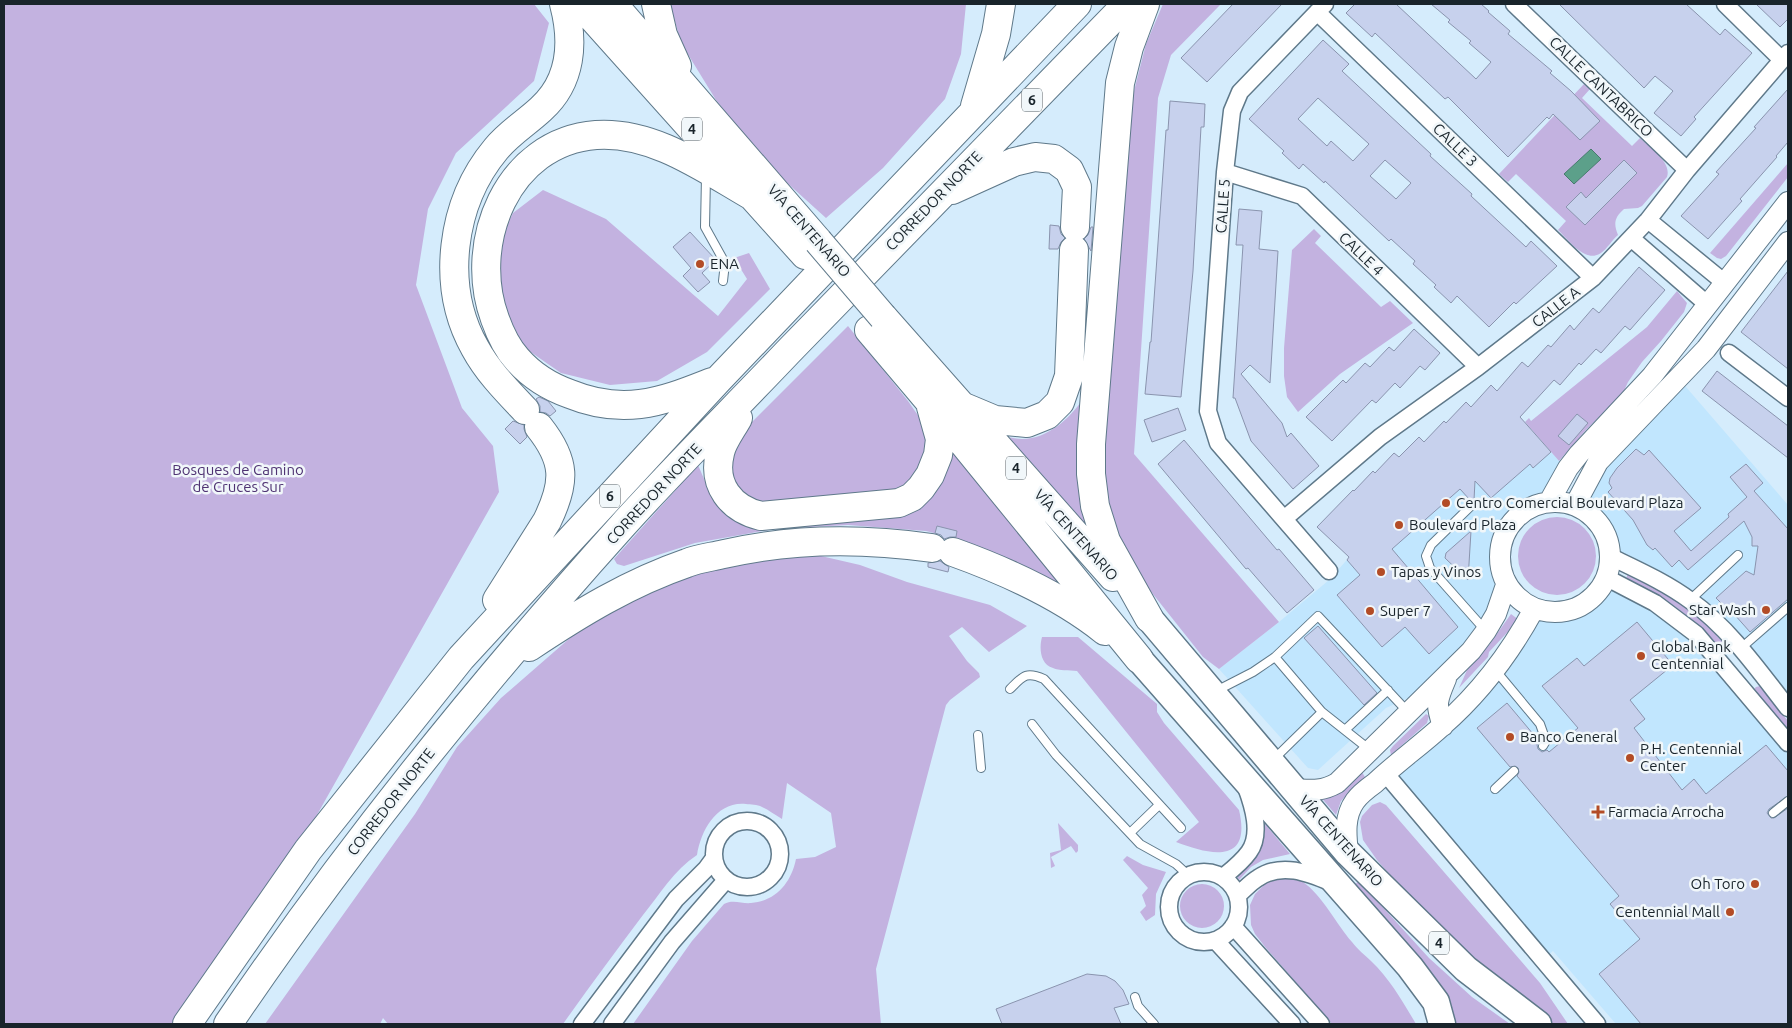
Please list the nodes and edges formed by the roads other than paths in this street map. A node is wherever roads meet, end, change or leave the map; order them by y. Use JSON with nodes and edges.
{"nodes":[{"id":1,"x":564,"y":4,"type":"edge"},
{"id":2,"x":580,"y":4,"type":"edge"},
{"id":3,"x":613,"y":4,"type":"edge"},
{"id":4,"x":656,"y":4,"type":"edge"},
{"id":5,"x":1001,"y":4,"type":"edge"},
{"id":6,"x":1076,"y":4,"type":"edge"},
{"id":7,"x":1127,"y":4,"type":"edge"},
{"id":8,"x":1145,"y":4,"type":"edge"},
{"id":9,"x":1514,"y":4,"type":"edge"},
{"id":10,"x":1725,"y":4,"type":"edge"},
{"id":11,"x":1321,"y":8,"type":"edge"},
{"id":12,"x":1785,"y":56,"type":"edge"},
{"id":13,"x":692,"y":96,"type":"junction"},
{"id":14,"x":973,"y":113,"type":"junction"},
{"id":15,"x":706,"y":169,"type":"junction"},
{"id":16,"x":1687,"y":170,"type":"junction"},
{"id":17,"x":1225,"y":172,"type":"junction"},
{"id":18,"x":752,"y":196,"type":"junction"},
{"id":19,"x":937,"y":197,"type":"junction"},
{"id":20,"x":1788,"y":202,"type":"edge"},
{"id":21,"x":1648,"y":220,"type":"junction"},
{"id":22,"x":1631,"y":238,"type":"junction"},
{"id":23,"x":1788,"y":242,"type":"edge"},
{"id":24,"x":811,"y":248,"type":"junction"},
{"id":25,"x":1593,"y":278,"type":"junction"},
{"id":26,"x":722,"y":281,"type":"dead end"},
{"id":27,"x":1725,"y":282,"type":"junction"},
{"id":28,"x":1708,"y":305,"type":"junction"},
{"id":29,"x":876,"y":324,"type":"junction"},
{"id":30,"x":1730,"y":353,"type":"dead end"},
{"id":31,"x":1478,"y":367,"type":"junction"},
{"id":32,"x":718,"y":380,"type":"junction"},
{"id":33,"x":755,"y":386,"type":"junction"},
{"id":34,"x":1788,"y":398,"type":"edge"},
{"id":35,"x":929,"y":401,"type":"junction"},
{"id":36,"x":961,"y":405,"type":"junction"},
{"id":37,"x":1548,"y":502,"type":"junction"},
{"id":38,"x":1472,"y":505,"type":"dead end"},
{"id":39,"x":1575,"y":505,"type":"junction"},
{"id":40,"x":1284,"y":519,"type":"junction"},
{"id":41,"x":1738,"y":554,"type":"dead end"},
{"id":42,"x":1611,"y":557,"type":"junction"},
{"id":43,"x":1329,"y":570,"type":"dead end"},
{"id":44,"x":1607,"y":578,"type":"junction"},
{"id":45,"x":1506,"y":585,"type":"junction"},
{"id":46,"x":1690,"y":600,"type":"junction"},
{"id":47,"x":1788,"y":608,"type":"edge"},
{"id":48,"x":1534,"y":609,"type":"junction"},
{"id":49,"x":1149,"y":618,"type":"junction"},
{"id":50,"x":1486,"y":631,"type":"junction"},
{"id":51,"x":1745,"y":655,"type":"junction"},
{"id":52,"x":1275,"y":657,"type":"junction"},
{"id":53,"x":460,"y":658,"type":"junction"},
{"id":54,"x":1138,"y":659,"type":"junction"},
{"id":55,"x":499,"y":667,"type":"junction"},
{"id":56,"x":1495,"y":669,"type":"junction"},
{"id":57,"x":1448,"y":675,"type":"junction"},
{"id":58,"x":1733,"y":676,"type":"junction"},
{"id":59,"x":1010,"y":688,"type":"dead end"},
{"id":60,"x":1388,"y":690,"type":"junction"},
{"id":61,"x":1212,"y":693,"type":"junction"},
{"id":62,"x":1788,"y":708,"type":"edge"},
{"id":63,"x":1322,"y":712,"type":"junction"},
{"id":64,"x":1406,"y":716,"type":"junction"},
{"id":65,"x":1032,"y":724,"type":"dead end"},
{"id":66,"x":1443,"y":726,"type":"junction"},
{"id":67,"x":1345,"y":730,"type":"junction"},
{"id":68,"x":978,"y":735,"type":"dead end"},
{"id":69,"x":1788,"y":742,"type":"edge"},
{"id":70,"x":1543,"y":746,"type":"dead end"},
{"id":71,"x":1370,"y":750,"type":"junction"},
{"id":72,"x":1271,"y":762,"type":"junction"},
{"id":73,"x":981,"y":768,"type":"dead end"},
{"id":74,"x":1514,"y":771,"type":"dead end"},
{"id":75,"x":1385,"y":773,"type":"junction"},
{"id":76,"x":1241,"y":775,"type":"junction"},
{"id":77,"x":1294,"y":790,"type":"junction"},
{"id":78,"x":1495,"y":790,"type":"dead end"},
{"id":79,"x":1788,"y":801,"type":"edge"},
{"id":80,"x":1160,"y":805,"type":"junction"},
{"id":81,"x":1773,"y":813,"type":"dead end"},
{"id":82,"x":1180,"y":828,"type":"dead end"},
{"id":83,"x":1130,"y":833,"type":"junction"},
{"id":84,"x":1348,"y":853,"type":"junction"},
{"id":85,"x":714,"y":858,"type":"junction"},
{"id":86,"x":1188,"y":875,"type":"junction"},
{"id":87,"x":1223,"y":877,"type":"junction"},
{"id":88,"x":726,"y":880,"type":"junction"},
{"id":89,"x":1339,"y":886,"type":"junction"},
{"id":90,"x":1238,"y":895,"type":"junction"},
{"id":91,"x":1234,"y":926,"type":"junction"},
{"id":92,"x":1215,"y":940,"type":"junction"},
{"id":93,"x":1134,"y":997,"type":"dead end"},
{"id":94,"x":1441,"y":1017,"type":"edge"},
{"id":95,"x":590,"y":1021,"type":"edge"},
{"id":96,"x":186,"y":1024,"type":"edge"},
{"id":97,"x":228,"y":1024,"type":"edge"},
{"id":98,"x":612,"y":1024,"type":"edge"},
{"id":99,"x":1154,"y":1024,"type":"edge"},
{"id":100,"x":1292,"y":1024,"type":"edge"},
{"id":101,"x":1321,"y":1024,"type":"edge"},
{"id":102,"x":1538,"y":1024,"type":"edge"},
{"id":103,"x":1597,"y":1024,"type":"edge"}],
"edges":[{"from":1,"to":53,"type":"highway"},
{"from":2,"to":18,"type":"highway","name":"VÍA CENTENARIO","number":"4"},
{"from":3,"to":13,"type":"highway","name":"VÍA CENTENARIO","number":"4"},
{"from":4,"to":13,"type":"highway"},
{"from":5,"to":14,"type":"highway"},
{"from":6,"to":14,"type":"highway","name":"CORREDOR NORTE","number":"6"},
{"from":7,"to":19,"type":"highway","name":"CORREDOR NORTE","number":"6"},
{"from":8,"to":49,"type":"highway"},
{"from":9,"to":16,"type":"street","name":"CALLE CANTABRICO"},
{"from":10,"to":12,"type":"street"},
{"from":11,"to":17,"type":"street","name":"CALLE 5"},
{"from":11,"to":25,"type":"street","name":"CALLE 3"},
{"from":12,"to":16,"type":"street","name":"CALLE A"},
{"from":13,"to":24,"type":"highway","name":"VÍA CENTENARIO","number":"4"},
{"from":14,"to":32,"type":"highway","name":"CORREDOR NORTE","number":"6"},
{"from":15,"to":18,"type":"highway"},
{"from":15,"to":26,"type":"lane"},
{"from":15,"to":32,"type":"highway"},
{"from":16,"to":21,"type":"street","name":"CALLE A"},
{"from":17,"to":31,"type":"street","name":"CALLE 4"},
{"from":17,"to":40,"type":"street","name":"CALLE 5"},
{"from":18,"to":24,"type":"highway","name":"VÍA CENTENARIO","number":"4"},
{"from":19,"to":33,"type":"highway","name":"CORREDOR NORTE","number":"6"},
{"from":19,"to":36,"type":"highway"},
{"from":20,"to":27,"type":"street"},
{"from":21,"to":22,"type":"street","name":"CALLE A"},
{"from":21,"to":27,"type":"street"},
{"from":22,"to":25,"type":"street","name":"CALLE A"},
{"from":22,"to":28,"type":"street"},
{"from":23,"to":39,"type":"street"},
{"from":24,"to":29,"type":"highway","name":"VÍA CENTENARIO","number":"4","bridge":true},
{"from":25,"to":31,"type":"street","name":"CALLE A"},
{"from":27,"to":28,"type":"street"},
{"from":28,"to":37,"type":"street"},
{"from":29,"to":35,"type":"highway","name":"VÍA CENTENARIO","number":"4"},
{"from":29,"to":36,"type":"highway","name":"VÍA CENTENARIO","number":"4"},
{"from":30,"to":34,"type":"street"},
{"from":31,"to":40,"type":"street","name":"CALLE A"},
{"from":32,"to":53,"type":"highway","name":"CORREDOR NORTE","number":"6"},
{"from":33,"to":35,"type":"highway"},
{"from":33,"to":55,"type":"highway","name":"CORREDOR NORTE","number":"6"},
{"from":35,"to":54,"type":"highway","name":"VÍA CENTENARIO","number":"4"},
{"from":36,"to":49,"type":"highway","name":"VÍA CENTENARIO","number":"4"},
{"from":37,"to":39,"type":"street"},
{"from":37,"to":45,"type":"street"},
{"from":38,"to":50,"type":"lane"},
{"from":39,"to":42,"type":"street"},
{"from":40,"to":43,"type":"street"},
{"from":41,"to":46,"type":"lane"},
{"from":42,"to":44,"type":"street"},
{"from":42,"to":46,"type":"street"},
{"from":44,"to":48,"type":"street"},
{"from":44,"to":58,"type":"street"},
{"from":45,"to":48,"type":"street"},
{"from":45,"to":50,"type":"street"},
{"from":46,"to":51,"type":"street"},
{"from":47,"to":51,"type":"lane"},
{"from":48,"to":56,"type":"street"},
{"from":49,"to":61,"type":"highway","name":"VÍA CENTENARIO","number":"4"},
{"from":50,"to":57,"type":"street"},
{"from":51,"to":58,"type":"street"},
{"from":51,"to":62,"type":"street"},
{"from":52,"to":60,"type":"lane"},
{"from":52,"to":61,"type":"lane"},
{"from":52,"to":63,"type":"lane"},
{"from":53,"to":96,"type":"highway","name":"CORREDOR NORTE","number":"6"},
{"from":54,"to":55,"type":"highway"},
{"from":54,"to":76,"type":"highway","name":"VÍA CENTENARIO","number":"4"},
{"from":55,"to":97,"type":"highway","name":"CORREDOR NORTE","number":"6"},
{"from":56,"to":66,"type":"street"},
{"from":56,"to":70,"type":"lane"},
{"from":57,"to":64,"type":"street"},
{"from":57,"to":66,"type":"street"},
{"from":58,"to":69,"type":"street"},
{"from":59,"to":80,"type":"lane"},
{"from":60,"to":64,"type":"lane"},
{"from":60,"to":67,"type":"lane"},
{"from":61,"to":72,"type":"highway","name":"VÍA CENTENARIO","number":"4"},
{"from":63,"to":67,"type":"lane"},
{"from":63,"to":72,"type":"lane"},
{"from":64,"to":71,"type":"street"},
{"from":64,"to":75,"type":"street"},
{"from":65,"to":83,"type":"lane"},
{"from":66,"to":75,"type":"street"},
{"from":67,"to":71,"type":"lane"},
{"from":68,"to":73,"type":"lane"},
{"from":71,"to":77,"type":"street"},
{"from":72,"to":77,"type":"highway","name":"VÍA CENTENARIO","number":"4"},
{"from":74,"to":78,"type":"lane"},
{"from":75,"to":84,"type":"street"},
{"from":75,"to":103,"type":"street"},
{"from":76,"to":87,"type":"street"},
{"from":76,"to":89,"type":"highway","name":"VÍA CENTENARIO","number":"4"},
{"from":77,"to":84,"type":"highway","name":"VÍA CENTENARIO","number":"4"},
{"from":79,"to":81,"type":"lane"},
{"from":80,"to":82,"type":"lane"},
{"from":80,"to":83,"type":"lane"},
{"from":83,"to":86,"type":"lane"},
{"from":84,"to":102,"type":"highway","name":"VÍA CENTENARIO","number":"4"},
{"from":85,"to":88,"type":"street"},
{"from":85,"to":88,"type":"street"},
{"from":85,"to":95,"type":"street"},
{"from":86,"to":87,"type":"street"},
{"from":86,"to":92,"type":"street"},
{"from":87,"to":90,"type":"street"},
{"from":88,"to":98,"type":"street"},
{"from":89,"to":90,"type":"street"},
{"from":89,"to":94,"type":"highway","name":"VÍA CENTENARIO","number":"4"},
{"from":90,"to":91,"type":"street"},
{"from":91,"to":92,"type":"street"},
{"from":91,"to":101,"type":"street"},
{"from":92,"to":100,"type":"street"},
{"from":93,"to":99,"type":"lane"}]}
